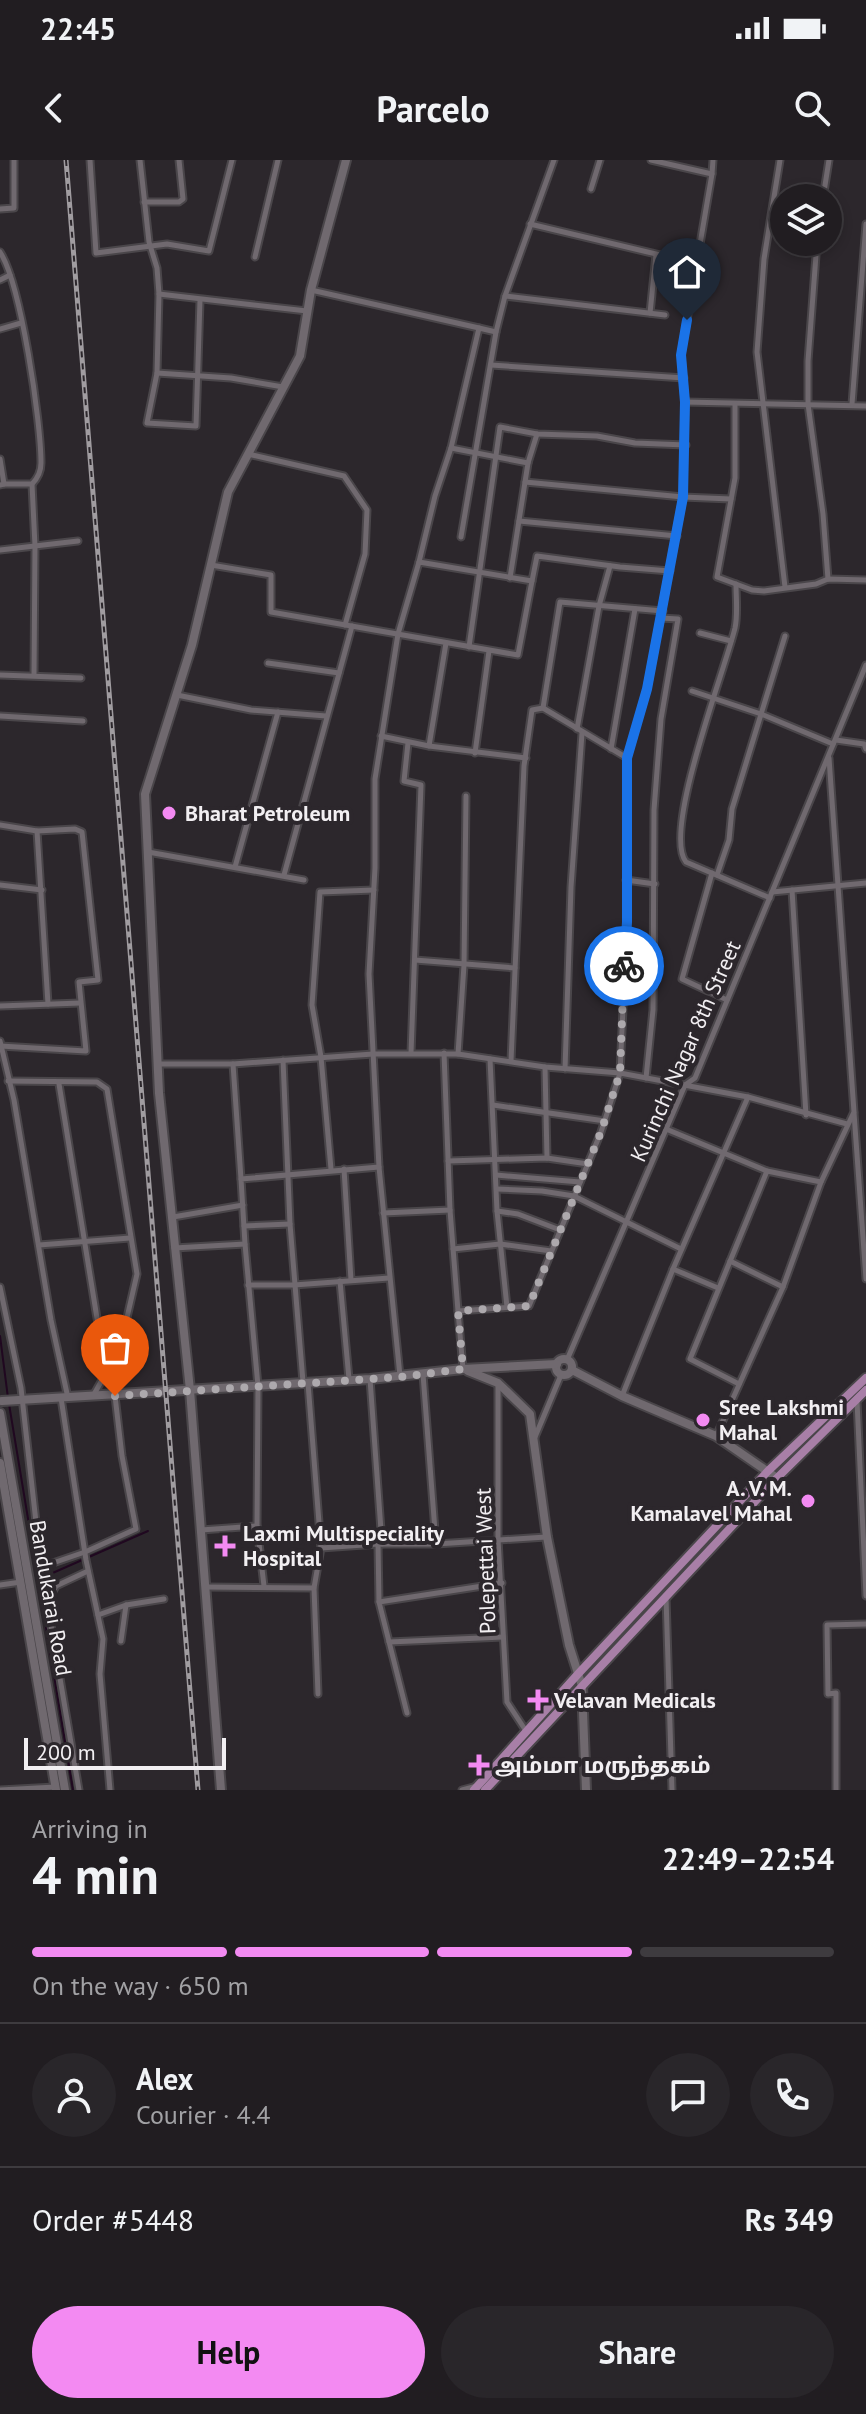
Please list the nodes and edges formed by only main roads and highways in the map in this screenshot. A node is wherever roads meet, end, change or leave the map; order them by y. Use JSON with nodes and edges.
{"nodes":[{"id":1,"x":866,"y":1378,"type":"edge"},
{"id":2,"x":866,"y":1390,"type":"edge"},
{"id":3,"x":479,"y":1789,"type":"edge"}],
"edges":[{"from":1,"to":3,"type":"main road"},
{"from":2,"to":3,"type":"main road"}]}
